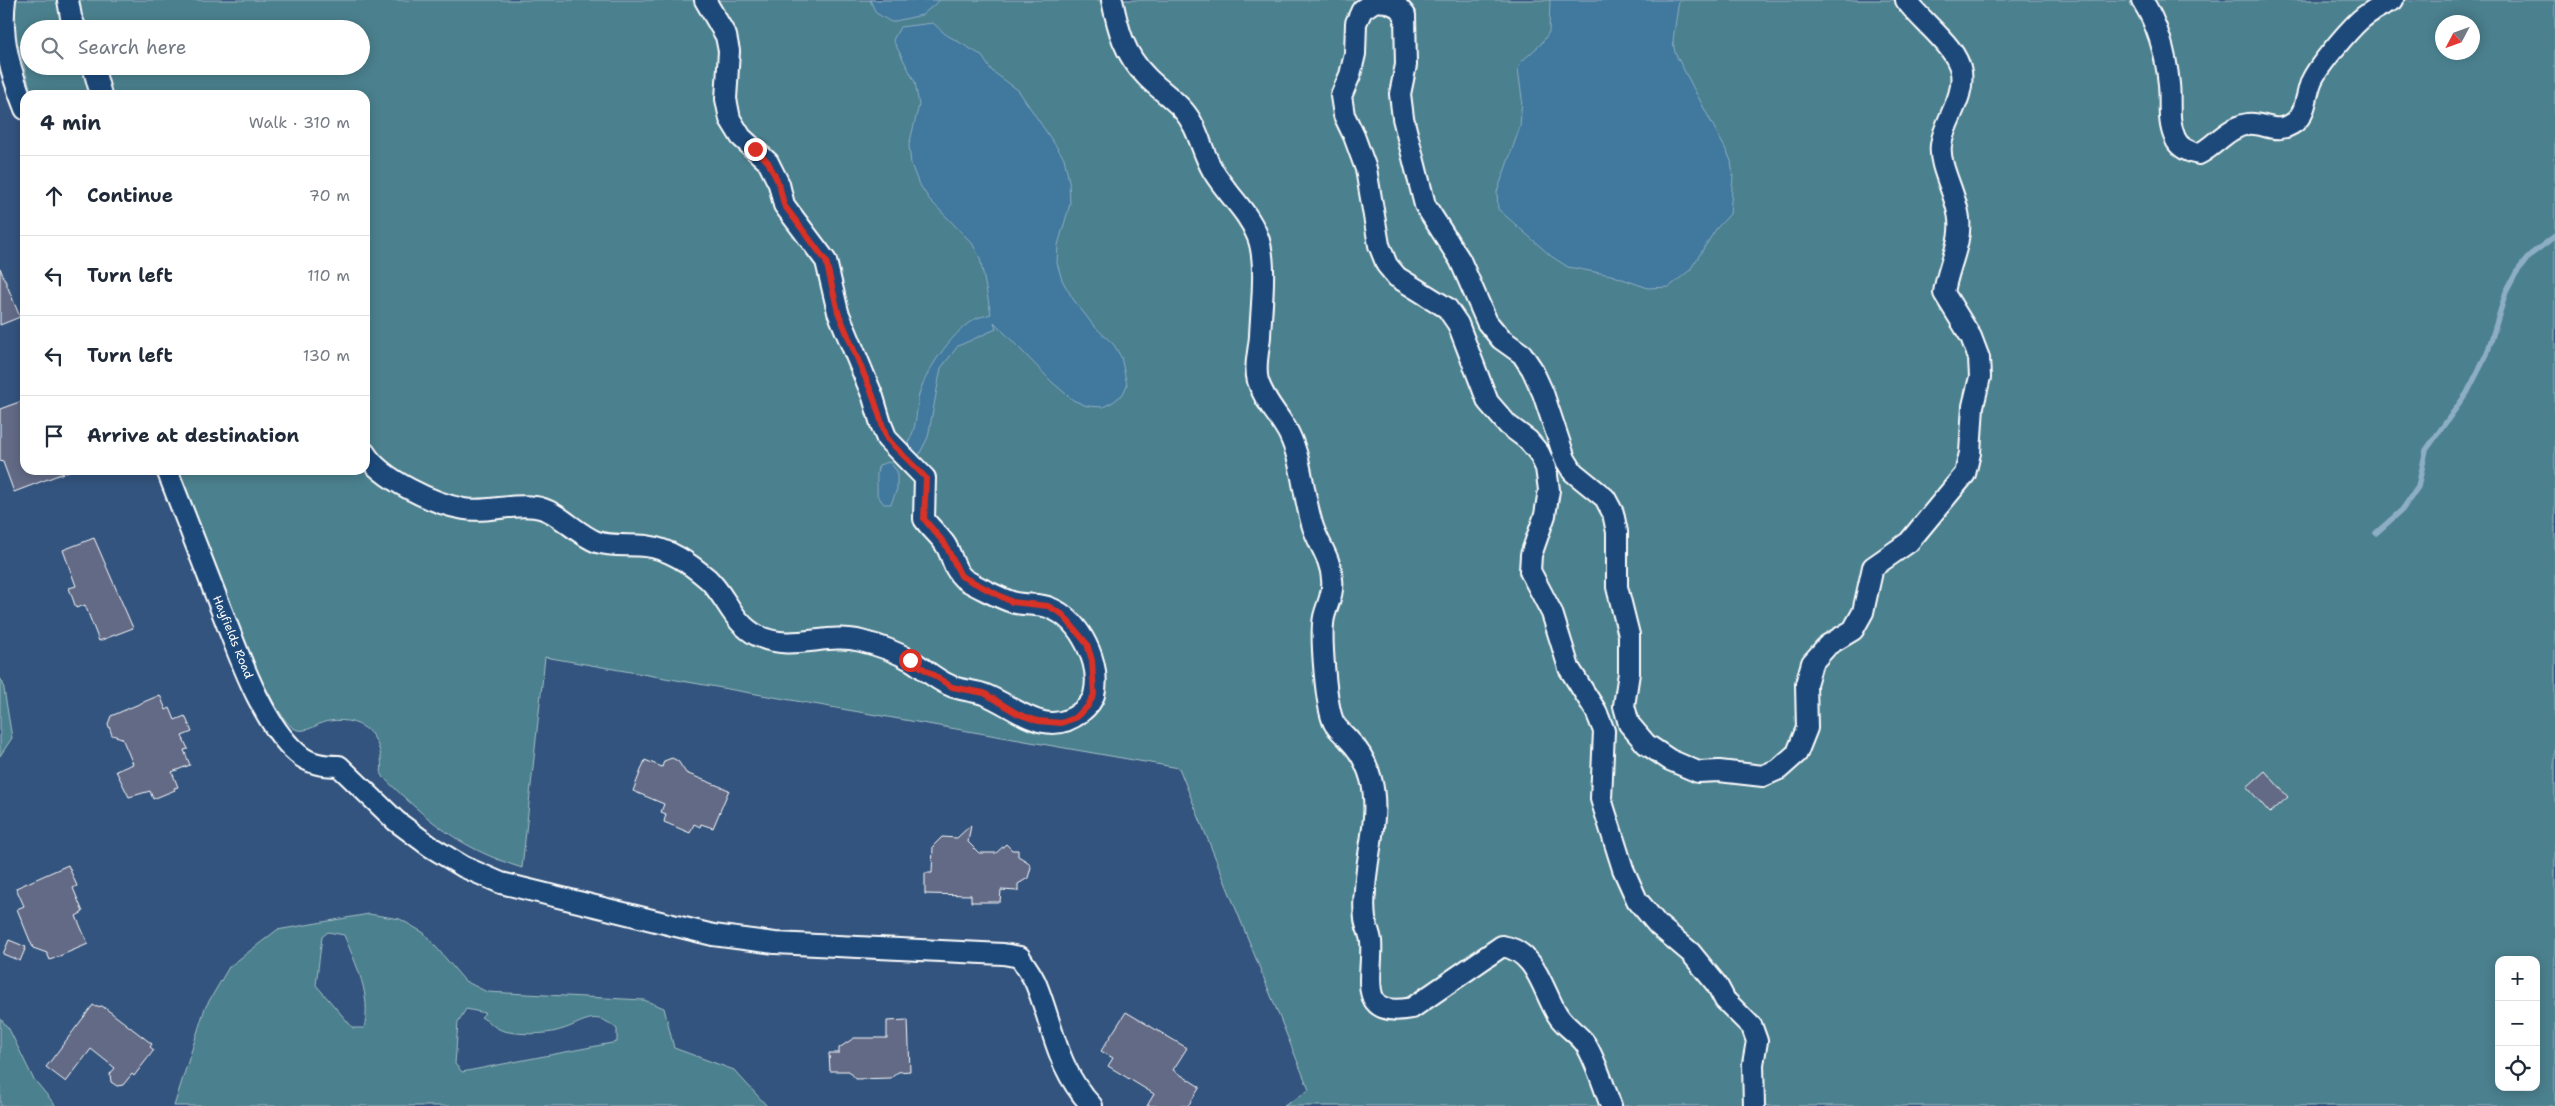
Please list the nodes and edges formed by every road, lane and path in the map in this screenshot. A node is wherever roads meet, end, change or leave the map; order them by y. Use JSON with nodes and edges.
{"nodes":[{"id":1,"x":5,"y":0,"type":"edge"},
{"id":2,"x":68,"y":0,"type":"edge"},
{"id":3,"x":706,"y":0,"type":"edge"},
{"id":4,"x":1112,"y":0,"type":"edge"},
{"id":5,"x":1906,"y":0,"type":"edge"},
{"id":6,"x":2142,"y":0,"type":"edge"},
{"id":7,"x":2393,"y":0,"type":"edge"},
{"id":8,"x":72,"y":20,"type":"edge"},
{"id":9,"x":96,"y":75,"type":"edge"},
{"id":10,"x":100,"y":90,"type":"edge"},
{"id":11,"x":20,"y":95,"type":"edge"},
{"id":12,"x":370,"y":459,"type":"edge"},
{"id":13,"x":169,"y":475,"type":"edge"},
{"id":14,"x":1092,"y":1106,"type":"edge"},
{"id":15,"x":1611,"y":1106,"type":"edge"},
{"id":16,"x":1754,"y":1106,"type":"edge"}],
"edges":[{"from":1,"to":11,"type":"street"},
{"from":2,"to":8,"type":"street"},
{"from":3,"to":12,"type":"street"},
{"from":4,"to":15,"type":"street"},
{"from":5,"to":16,"type":"street"},
{"from":6,"to":7,"type":"street"},
{"from":9,"to":10,"type":"street"},
{"from":13,"to":14,"type":"street","name":"Hayfields Road"}]}
